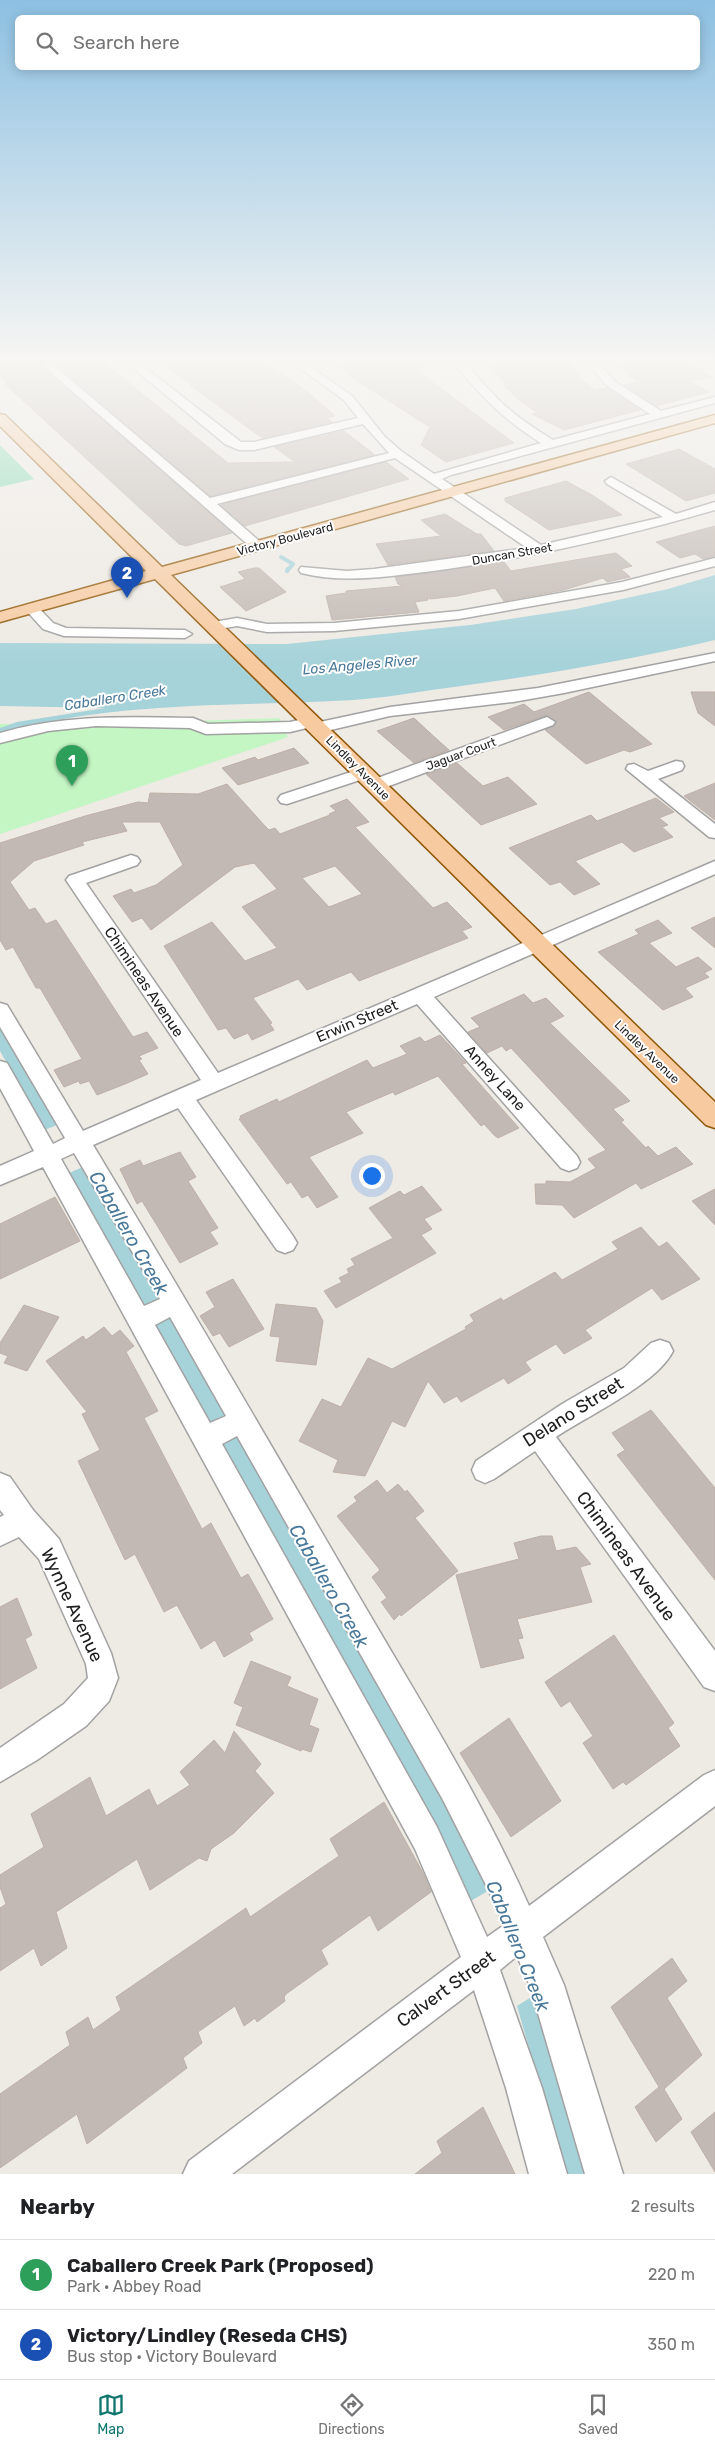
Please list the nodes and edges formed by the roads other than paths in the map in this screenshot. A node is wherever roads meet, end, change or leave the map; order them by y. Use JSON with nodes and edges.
{"nodes":[{"id":1,"x":48,"y":464,"type":"edge"},
{"id":2,"x":162,"y":464,"type":"edge"},
{"id":3,"x":357,"y":464,"type":"edge"},
{"id":4,"x":414,"y":464,"type":"edge"},
{"id":5,"x":476,"y":464,"type":"edge"},
{"id":6,"x":550,"y":464,"type":"edge"},
{"id":7,"x":435,"y":478,"type":"junction"},
{"id":8,"x":611,"y":481,"type":"dead end"},
{"id":9,"x":453,"y":491,"type":"junction"},
{"id":10,"x":207,"y":503,"type":"junction"},
{"id":11,"x":715,"y":506,"type":"edge"},
{"id":12,"x":674,"y":518,"type":"junction"},
{"id":13,"x":258,"y":546,"type":"junction"},
{"id":14,"x":539,"y":550,"type":"junction"},
{"id":15,"x":715,"y":562,"type":"edge"},
{"id":16,"x":306,"y":570,"type":"dead end"},
{"id":17,"x":159,"y":573,"type":"junction"},
{"id":18,"x":31,"y":608,"type":"junction"},
{"id":19,"x":0,"y":617,"type":"edge"},
{"id":20,"x":215,"y":628,"type":"junction"},
{"id":21,"x":185,"y":634,"type":"dead end"},
{"id":22,"x":715,"y":657,"type":"edge"},
{"id":23,"x":547,"y":722,"type":"dead end"},
{"id":24,"x":313,"y":723,"type":"junction"},
{"id":25,"x":0,"y":738,"type":"edge"},
{"id":26,"x":676,"y":766,"type":"dead end"},
{"id":27,"x":369,"y":779,"type":"junction"},
{"id":28,"x":287,"y":799,"type":"dead end"},
{"id":29,"x":715,"y":833,"type":"edge"},
{"id":30,"x":131,"y":861,"type":"dead end"},
{"id":31,"x":715,"y":867,"type":"edge"},
{"id":32,"x":536,"y":944,"type":"junction"},
{"id":33,"x":420,"y":994,"type":"junction"},
{"id":34,"x":0,"y":1010,"type":"edge"},
{"id":35,"x":0,"y":1069,"type":"edge"},
{"id":36,"x":214,"y":1083,"type":"junction"},
{"id":37,"x":182,"y":1097,"type":"junction"},
{"id":38,"x":715,"y":1118,"type":"edge"},
{"id":39,"x":63,"y":1149,"type":"junction"},
{"id":40,"x":569,"y":1162,"type":"dead end"},
{"id":41,"x":0,"y":1176,"type":"edge"},
{"id":42,"x":285,"y":1243,"type":"dead end"},
{"id":43,"x":172,"y":1305,"type":"junction"},
{"id":44,"x":143,"y":1318,"type":"junction"},
{"id":45,"x":660,"y":1351,"type":"dead end"},
{"id":46,"x":241,"y":1421,"type":"junction"},
{"id":47,"x":538,"y":1434,"type":"junction"},
{"id":48,"x":206,"y":1440,"type":"junction"},
{"id":49,"x":485,"y":1470,"type":"dead end"},
{"id":50,"x":0,"y":1486,"type":"edge"},
{"id":51,"x":12,"y":1526,"type":"edge"},
{"id":52,"x":715,"y":1676,"type":"edge"},
{"id":53,"x":0,"y":1766,"type":"edge"},
{"id":54,"x":715,"y":1786,"type":"edge"},
{"id":55,"x":504,"y":1947,"type":"junction"},
{"id":56,"x":202,"y":2174,"type":"edge"},
{"id":57,"x":548,"y":2174,"type":"edge"},
{"id":58,"x":604,"y":2174,"type":"edge"}],
"edges":[{"from":1,"to":17,"type":"main road","name":"Lindley Avenue"},
{"from":2,"to":10,"type":"street"},
{"from":3,"to":10,"type":"street"},
{"from":4,"to":7,"type":"street"},
{"from":5,"to":7,"type":"street"},
{"from":6,"to":9,"type":"main road","name":"Victory Boulevard"},
{"from":7,"to":9,"type":"street"},
{"from":8,"to":12,"type":"street"},
{"from":9,"to":13,"type":"main road","name":"Victory Boulevard"},
{"from":9,"to":14,"type":"street"},
{"from":10,"to":13,"type":"street"},
{"from":11,"to":12,"type":"street","name":"Duncan Street"},
{"from":12,"to":14,"type":"street","name":"Duncan Street"},
{"from":13,"to":17,"type":"main road","name":"Victory Boulevard"},
{"from":14,"to":16,"type":"street","name":"Duncan Street"},
{"from":15,"to":20,"type":"street"},
{"from":17,"to":18,"type":"main road","name":"Victory Boulevard"},
{"from":17,"to":20,"type":"main road","name":"Lindley Avenue"},
{"from":18,"to":19,"type":"main road","name":"Victory Boulevard"},
{"from":18,"to":21,"type":"street"},
{"from":20,"to":24,"type":"main road","name":"Lindley Avenue"},
{"from":22,"to":24,"type":"street"},
{"from":23,"to":27,"type":"street","name":"Jaguar Court"},
{"from":24,"to":25,"type":"street"},
{"from":24,"to":27,"type":"main road","name":"Lindley Avenue"},
{"from":26,"to":29,"type":"street"},
{"from":27,"to":28,"type":"street","name":"Jaguar Court"},
{"from":27,"to":32,"type":"main road","name":"Lindley Avenue"},
{"from":30,"to":36,"type":"street","name":"Chimineas Avenue"},
{"from":31,"to":32,"type":"street","name":"Erwin Street"},
{"from":32,"to":33,"type":"street","name":"Erwin Street"},
{"from":32,"to":38,"type":"main road","name":"Lindley Avenue"},
{"from":33,"to":36,"type":"street","name":"Erwin Street"},
{"from":33,"to":40,"type":"street","name":"Anney Lane"},
{"from":34,"to":39,"type":"street"},
{"from":35,"to":39,"type":"street"},
{"from":36,"to":37,"type":"street","name":"Erwin Street"},
{"from":37,"to":39,"type":"street","name":"Erwin Street"},
{"from":37,"to":42,"type":"street"},
{"from":39,"to":41,"type":"street","name":"Erwin Street"},
{"from":39,"to":43,"type":"street"},
{"from":39,"to":44,"type":"street"},
{"from":43,"to":44,"type":"street"},
{"from":43,"to":46,"type":"street"},
{"from":44,"to":48,"type":"street"},
{"from":45,"to":47,"type":"street","name":"Delano Street"},
{"from":46,"to":48,"type":"street"},
{"from":46,"to":55,"type":"street"},
{"from":47,"to":49,"type":"street","name":"Delano Street"},
{"from":47,"to":52,"type":"street","name":"Chimineas Avenue"},
{"from":48,"to":55,"type":"street"},
{"from":50,"to":51,"type":"street","name":"Wynne Avenue"},
{"from":51,"to":53,"type":"street","name":"Wynne Avenue"},
{"from":54,"to":55,"type":"street","name":"Calvert Street"},
{"from":55,"to":56,"type":"street","name":"Calvert Street"},
{"from":55,"to":57,"type":"street"},
{"from":55,"to":58,"type":"street"}]}
